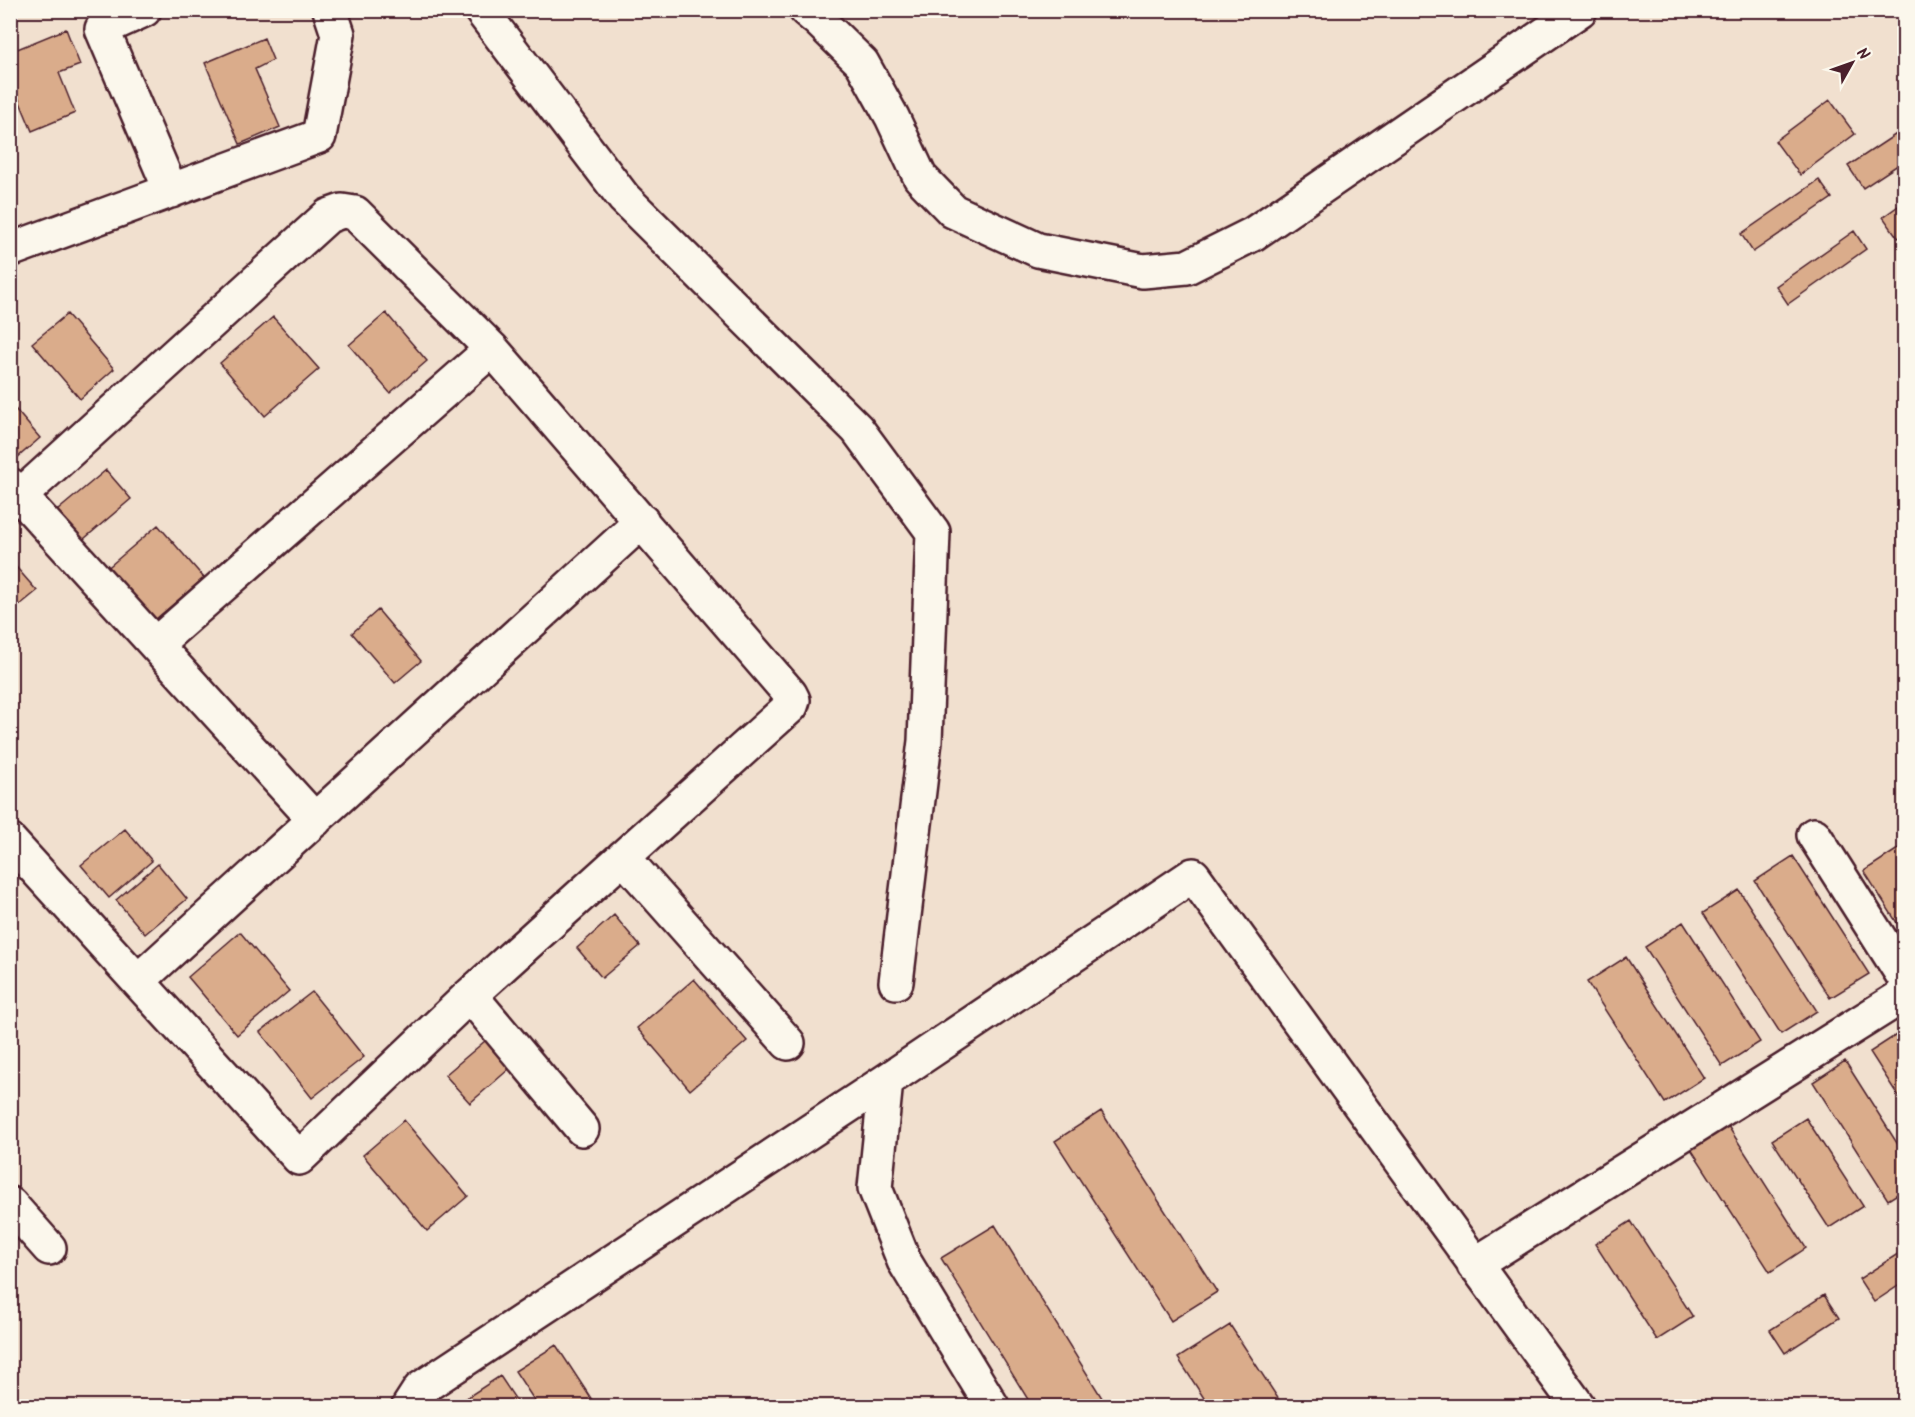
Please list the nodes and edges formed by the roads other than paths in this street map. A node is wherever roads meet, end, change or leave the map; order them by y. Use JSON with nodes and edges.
{"nodes":[{"id":1,"x":144,"y":10,"type":"edge"},
{"id":2,"x":330,"y":10,"type":"edge"},
{"id":3,"x":481,"y":10,"type":"edge"},
{"id":4,"x":806,"y":10,"type":"edge"},
{"id":5,"x":1580,"y":10,"type":"edge"},
{"id":6,"x":171,"y":191,"type":"junction"},
{"id":7,"x":10,"y":250,"type":"edge"},
{"id":8,"x":492,"y":349,"type":"junction"},
{"id":9,"x":15,"y":490,"type":"edge"},
{"id":10,"x":642,"y":521,"type":"junction"},
{"id":11,"x":156,"y":644,"type":"junction"},
{"id":12,"x":315,"y":820,"type":"junction"},
{"id":13,"x":1814,"y":835,"type":"dead end"},
{"id":14,"x":10,"y":841,"type":"edge"},
{"id":15,"x":623,"y":857,"type":"junction"},
{"id":16,"x":1905,"y":977,"type":"edge"},
{"id":17,"x":138,"y":981,"type":"junction"},
{"id":18,"x":896,"y":982,"type":"dead end"},
{"id":19,"x":470,"y":995,"type":"junction"},
{"id":20,"x":1905,"y":995,"type":"edge"},
{"id":21,"x":788,"y":1043,"type":"dead end"},
{"id":22,"x":886,"y":1081,"type":"junction"},
{"id":23,"x":582,"y":1129,"type":"dead end"},
{"id":24,"x":10,"y":1204,"type":"edge"},
{"id":25,"x":49,"y":1248,"type":"dead end"},
{"id":26,"x":1474,"y":1265,"type":"junction"},
{"id":27,"x":420,"y":1401,"type":"edge"},
{"id":28,"x":992,"y":1407,"type":"edge"},
{"id":29,"x":1578,"y":1407,"type":"edge"}],
"edges":[{"from":1,"to":6,"type":"street"},
{"from":2,"to":6,"type":"street"},
{"from":3,"to":18,"type":"street"},
{"from":4,"to":5,"type":"street"},
{"from":6,"to":7,"type":"street"},
{"from":8,"to":9,"type":"street"},
{"from":8,"to":10,"type":"street"},
{"from":8,"to":11,"type":"street"},
{"from":9,"to":11,"type":"street"},
{"from":10,"to":12,"type":"street"},
{"from":10,"to":15,"type":"street"},
{"from":11,"to":12,"type":"street"},
{"from":12,"to":17,"type":"street"},
{"from":13,"to":16,"type":"street"},
{"from":14,"to":17,"type":"street"},
{"from":15,"to":19,"type":"street"},
{"from":15,"to":21,"type":"street"},
{"from":17,"to":19,"type":"street"},
{"from":19,"to":23,"type":"street"},
{"from":20,"to":26,"type":"street"},
{"from":22,"to":26,"type":"street"},
{"from":22,"to":27,"type":"street"},
{"from":22,"to":28,"type":"street"},
{"from":24,"to":25,"type":"street"},
{"from":26,"to":29,"type":"street"}]}
